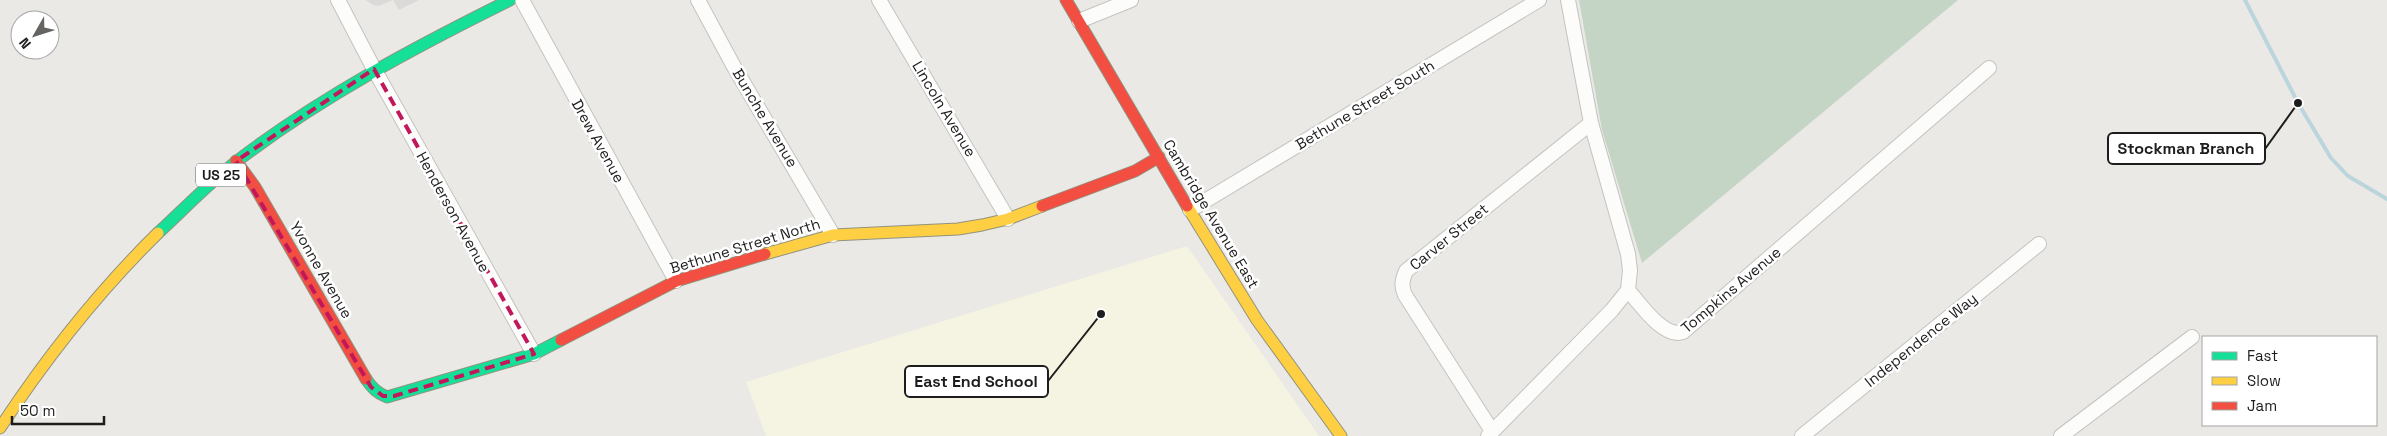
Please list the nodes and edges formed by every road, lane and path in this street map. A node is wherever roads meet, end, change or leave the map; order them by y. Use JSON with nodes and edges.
{"nodes":[{"id":1,"x":338,"y":0,"type":"edge"},
{"id":2,"x":510,"y":0,"type":"edge"},
{"id":3,"x":522,"y":0,"type":"edge"},
{"id":4,"x":698,"y":0,"type":"edge"},
{"id":5,"x":879,"y":0,"type":"edge"},
{"id":6,"x":1066,"y":0,"type":"edge"},
{"id":7,"x":1131,"y":0,"type":"edge"},
{"id":8,"x":1540,"y":0,"type":"edge"},
{"id":9,"x":1568,"y":0,"type":"edge"},
{"id":10,"x":1079,"y":21,"type":"junction"},
{"id":11,"x":1989,"y":68,"type":"dead end"},
{"id":12,"x":374,"y":70,"type":"junction"},
{"id":13,"x":1591,"y":123,"type":"junction"},
{"id":14,"x":1159,"y":158,"type":"junction"},
{"id":15,"x":236,"y":162,"type":"junction"},
{"id":16,"x":1190,"y":210,"type":"junction"},
{"id":17,"x":1008,"y":219,"type":"junction"},
{"id":18,"x":833,"y":234,"type":"junction"},
{"id":19,"x":2039,"y":244,"type":"dead end"},
{"id":20,"x":676,"y":281,"type":"junction"},
{"id":21,"x":1628,"y":290,"type":"junction"},
{"id":22,"x":2192,"y":337,"type":"dead end"},
{"id":23,"x":534,"y":354,"type":"junction"},
{"id":24,"x":379,"y":394,"type":"joint"},
{"id":25,"x":0,"y":428,"type":"edge"},
{"id":26,"x":1490,"y":434,"type":"edge"},
{"id":27,"x":1341,"y":436,"type":"edge"},
{"id":28,"x":1802,"y":436,"type":"edge"},
{"id":29,"x":2061,"y":436,"type":"edge"}],
"edges":[{"from":1,"to":12,"type":"street","name":"Henderson Avenue"},
{"from":2,"to":12,"type":"main road","number":"US 25"},
{"from":3,"to":20,"type":"street","name":"Drew Avenue"},
{"from":4,"to":18,"type":"street","name":"Bunche Avenue"},
{"from":5,"to":17,"type":"street","name":"Lincoln Avenue"},
{"from":6,"to":10,"type":"main road","name":"Cambridge Avenue East"},
{"from":7,"to":10,"type":"street"},
{"from":8,"to":16,"type":"street","name":"Bethune Street South"},
{"from":9,"to":13,"type":"street"},
{"from":10,"to":14,"type":"main road","name":"Cambridge Avenue East"},
{"from":11,"to":21,"type":"street","name":"Tompkins Avenue"},
{"from":12,"to":15,"type":"main road","number":"US 25"},
{"from":12,"to":23,"type":"street","name":"Henderson Avenue"},
{"from":13,"to":21,"type":"street"},
{"from":13,"to":26,"type":"street","name":"Carver Street"},
{"from":14,"to":16,"type":"main road","name":"Cambridge Avenue East"},
{"from":14,"to":17,"type":"main road","name":"Bethune Street North"},
{"from":15,"to":24,"type":"main road","name":"Yvonne Avenue"},
{"from":15,"to":25,"type":"main road","number":"US 25"},
{"from":16,"to":27,"type":"main road","name":"Cambridge Avenue East"},
{"from":17,"to":18,"type":"main road","name":"Bethune Street North"},
{"from":18,"to":20,"type":"main road","name":"Bethune Street North"},
{"from":19,"to":28,"type":"street","name":"Independence Way"},
{"from":20,"to":23,"type":"main road","name":"Bethune Street North"},
{"from":21,"to":26,"type":"street"},
{"from":22,"to":29,"type":"street"},
{"from":23,"to":24,"type":"main road","name":"Bethune Street North"}]}
